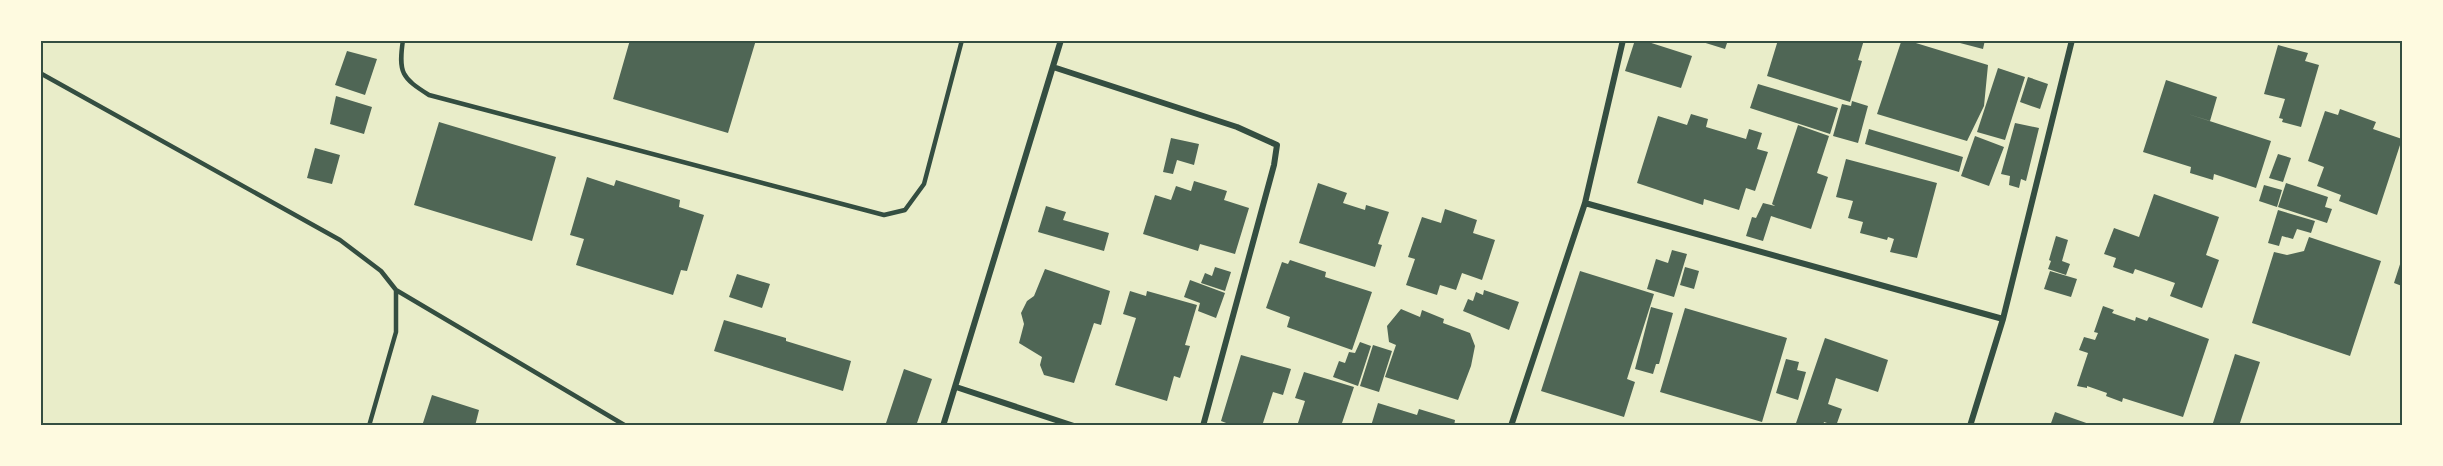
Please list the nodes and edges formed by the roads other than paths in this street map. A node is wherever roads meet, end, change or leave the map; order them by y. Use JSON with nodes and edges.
{"nodes":[{"id":1,"x":403,"y":40,"type":"edge"},
{"id":2,"x":962,"y":40,"type":"edge"},
{"id":3,"x":1061,"y":40,"type":"edge"},
{"id":4,"x":1623,"y":40,"type":"edge"},
{"id":5,"x":2073,"y":40,"type":"edge"},
{"id":6,"x":1053,"y":67,"type":"junction"},
{"id":7,"x":40,"y":73,"type":"edge"},
{"id":8,"x":1585,"y":203,"type":"junction"},
{"id":9,"x":396,"y":290,"type":"junction"},
{"id":10,"x":2003,"y":319,"type":"junction"},
{"id":11,"x":956,"y":387,"type":"junction"},
{"id":12,"x":369,"y":426,"type":"edge"},
{"id":13,"x":626,"y":426,"type":"edge"},
{"id":14,"x":943,"y":426,"type":"edge"},
{"id":15,"x":1074,"y":426,"type":"edge"},
{"id":16,"x":1203,"y":426,"type":"edge"},
{"id":17,"x":1511,"y":426,"type":"edge"},
{"id":18,"x":1970,"y":426,"type":"edge"}],
"edges":[{"from":1,"to":2,"type":"lane"},
{"from":3,"to":6,"type":"street"},
{"from":4,"to":8,"type":"street"},
{"from":5,"to":10,"type":"street"},
{"from":6,"to":11,"type":"street"},
{"from":6,"to":16,"type":"street"},
{"from":7,"to":9,"type":"lane"},
{"from":8,"to":10,"type":"street"},
{"from":8,"to":17,"type":"street"},
{"from":9,"to":12,"type":"lane"},
{"from":9,"to":13,"type":"lane"},
{"from":10,"to":18,"type":"street"},
{"from":11,"to":14,"type":"street"},
{"from":11,"to":15,"type":"street"}]}
